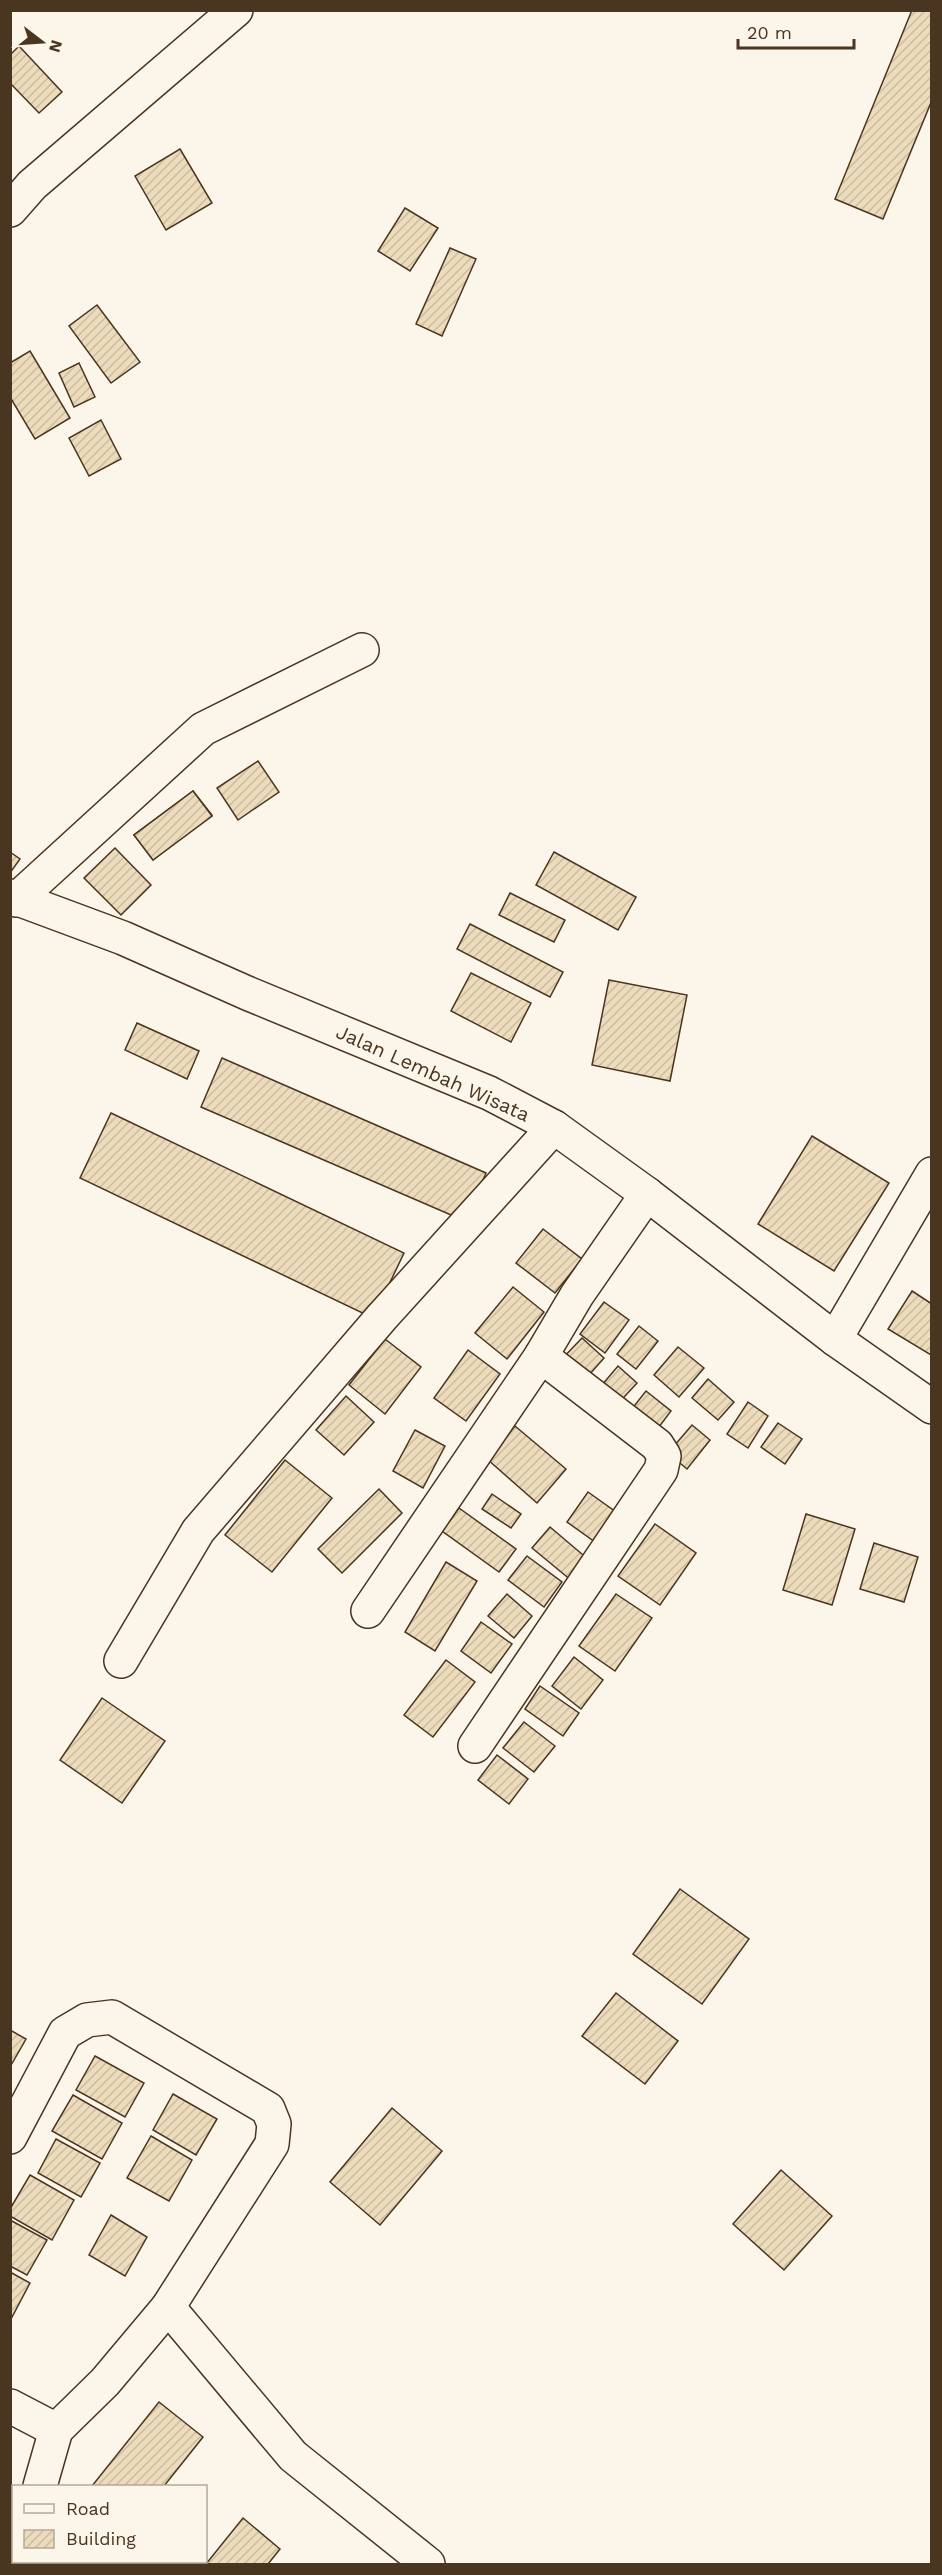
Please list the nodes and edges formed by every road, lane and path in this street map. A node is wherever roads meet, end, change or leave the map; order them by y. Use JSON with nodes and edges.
{"nodes":[{"id":1,"x":236,"y":10,"type":"edge"},
{"id":2,"x":10,"y":210,"type":"edge"},
{"id":3,"x":362,"y":650,"type":"dead end"},
{"id":4,"x":14,"y":898,"type":"edge"},
{"id":5,"x":554,"y":1127,"type":"junction"},
{"id":6,"x":932,"y":1174,"type":"edge"},
{"id":7,"x":647,"y":1194,"type":"junction"},
{"id":8,"x":835,"y":1339,"type":"junction"},
{"id":9,"x":541,"y":1356,"type":"junction"},
{"id":10,"x":932,"y":1407,"type":"edge"},
{"id":11,"x":368,"y":1611,"type":"dead end"},
{"id":12,"x":121,"y":1661,"type":"dead end"},
{"id":13,"x":475,"y":1746,"type":"dead end"},
{"id":14,"x":10,"y":2137,"type":"edge"},
{"id":15,"x":168,"y":2307,"type":"junction"},
{"id":16,"x":10,"y":2406,"type":"edge"},
{"id":17,"x":56,"y":2430,"type":"junction"},
{"id":18,"x":41,"y":2485,"type":"edge"},
{"id":19,"x":428,"y":2565,"type":"edge"}],
"edges":[{"from":1,"to":2,"type":"street"},
{"from":3,"to":4,"type":"street"},
{"from":4,"to":5,"type":"street","name":"Jalan Lembah Wisata"},
{"from":5,"to":7,"type":"street","name":"Jalan Lembah Wisata"},
{"from":5,"to":12,"type":"street"},
{"from":6,"to":8,"type":"street"},
{"from":7,"to":8,"type":"street","name":"Jalan Lembah Wisata"},
{"from":7,"to":9,"type":"street"},
{"from":8,"to":10,"type":"street","name":"Jalan Lembah Wisata"},
{"from":9,"to":11,"type":"street"},
{"from":9,"to":13,"type":"street"},
{"from":14,"to":15,"type":"street"},
{"from":15,"to":17,"type":"street"},
{"from":15,"to":19,"type":"street"},
{"from":16,"to":17,"type":"street"},
{"from":17,"to":18,"type":"street"}]}
